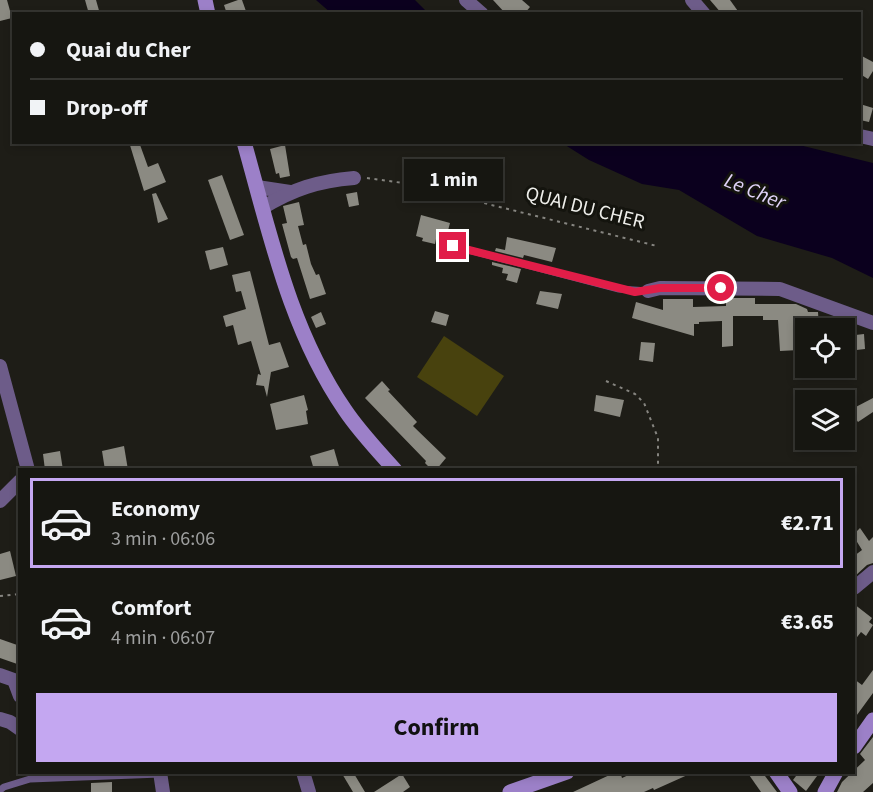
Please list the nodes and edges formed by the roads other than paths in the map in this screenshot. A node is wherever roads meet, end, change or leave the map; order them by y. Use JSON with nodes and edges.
{"nodes":[{"id":1,"x":466,"y":0,"type":"edge"},
{"id":2,"x":692,"y":0,"type":"edge"},
{"id":3,"x":480,"y":12,"type":"edge"},
{"id":4,"x":702,"y":12,"type":"edge"},
{"id":5,"x":245,"y":144,"type":"edge"},
{"id":6,"x":354,"y":178,"type":"road end"},
{"id":7,"x":256,"y":187,"type":"junction"},
{"id":8,"x":290,"y":192,"type":"junction"},
{"id":9,"x":262,"y":208,"type":"junction"},
{"id":10,"x":453,"y":246,"type":"dead end"},
{"id":11,"x":648,"y":291,"type":"joint"},
{"id":12,"x":873,"y":323,"type":"edge"},
{"id":13,"x":0,"y":366,"type":"edge"},
{"id":14,"x":27,"y":468,"type":"edge"},
{"id":15,"x":393,"y":468,"type":"edge"},
{"id":16,"x":18,"y":483,"type":"edge"},
{"id":17,"x":0,"y":501,"type":"edge"},
{"id":18,"x":873,"y":572,"type":"edge"},
{"id":19,"x":855,"y":587,"type":"edge"},
{"id":20,"x":0,"y":675,"type":"edge"},
{"id":21,"x":18,"y":691,"type":"edge"},
{"id":22,"x":0,"y":719,"type":"edge"},
{"id":23,"x":873,"y":720,"type":"edge"},
{"id":24,"x":18,"y":728,"type":"edge"},
{"id":25,"x":855,"y":746,"type":"edge"},
{"id":26,"x":138,"y":774,"type":"edge"},
{"id":27,"x":160,"y":774,"type":"edge"},
{"id":28,"x":304,"y":774,"type":"edge"},
{"id":29,"x":561,"y":774,"type":"edge"},
{"id":30,"x":777,"y":774,"type":"edge"},
{"id":31,"x":835,"y":774,"type":"edge"},
{"id":32,"x":0,"y":790,"type":"edge"},
{"id":33,"x":163,"y":792,"type":"edge"},
{"id":34,"x":309,"y":792,"type":"edge"},
{"id":35,"x":510,"y":792,"type":"edge"},
{"id":36,"x":790,"y":792,"type":"edge"},
{"id":37,"x":825,"y":792,"type":"edge"}],
"edges":[{"from":1,"to":3,"type":"street"},
{"from":2,"to":4,"type":"street"},
{"from":5,"to":7,"type":"street"},
{"from":6,"to":8,"type":"street"},
{"from":7,"to":8,"type":"street"},
{"from":7,"to":9,"type":"street"},
{"from":8,"to":9,"type":"street"},
{"from":9,"to":15,"type":"street"},
{"from":10,"to":11,"type":"lane"},
{"from":11,"to":12,"type":"street"},
{"from":13,"to":14,"type":"street"},
{"from":16,"to":17,"type":"street"},
{"from":18,"to":19,"type":"street"},
{"from":20,"to":21,"type":"street"},
{"from":22,"to":24,"type":"street"},
{"from":23,"to":25,"type":"street"},
{"from":26,"to":32,"type":"lane"},
{"from":27,"to":33,"type":"street"},
{"from":28,"to":34,"type":"street"},
{"from":29,"to":35,"type":"street"},
{"from":30,"to":36,"type":"street"},
{"from":31,"to":37,"type":"street"}]}
